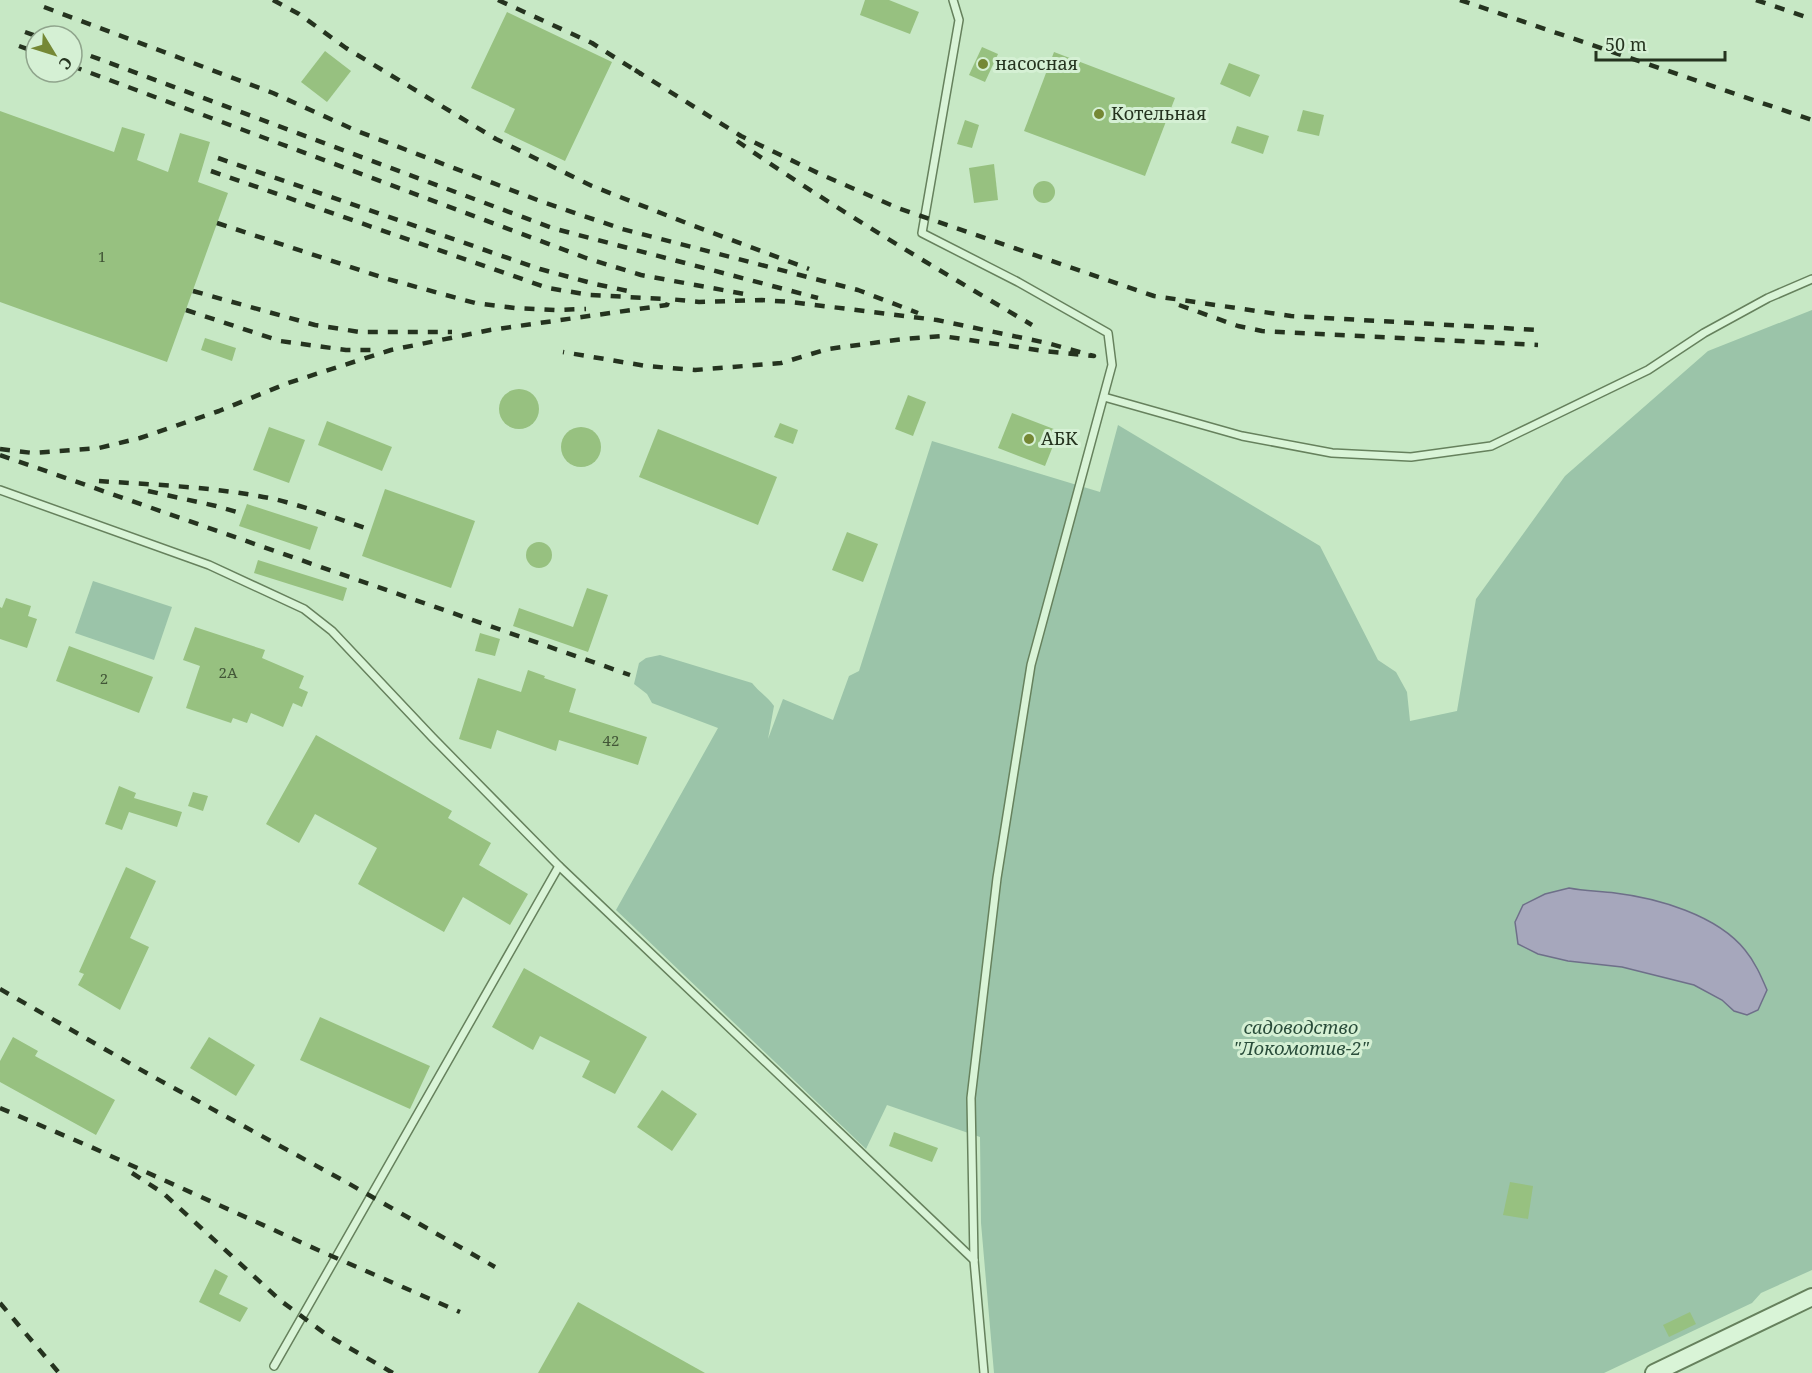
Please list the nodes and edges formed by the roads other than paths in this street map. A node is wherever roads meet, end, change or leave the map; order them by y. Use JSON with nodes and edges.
{"nodes":[{"id":1,"x":953,"y":0,"type":"edge"},
{"id":2,"x":1812,"y":279,"type":"edge"},
{"id":3,"x":1104,"y":397,"type":"junction"},
{"id":4,"x":0,"y":490,"type":"edge"},
{"id":5,"x":559,"y":866,"type":"junction"},
{"id":6,"x":974,"y":1260,"type":"junction"},
{"id":7,"x":1812,"y":1297,"type":"edge"},
{"id":8,"x":274,"y":1366,"type":"dead end"},
{"id":9,"x":984,"y":1373,"type":"edge"},
{"id":10,"x":1654,"y":1373,"type":"edge"}],
"edges":[{"from":1,"to":3,"type":"lane"},
{"from":2,"to":3,"type":"lane"},
{"from":3,"to":6,"type":"lane"},
{"from":4,"to":5,"type":"lane"},
{"from":5,"to":6,"type":"lane"},
{"from":5,"to":8,"type":"lane"},
{"from":6,"to":9,"type":"lane"},
{"from":7,"to":10,"type":"street"}]}
